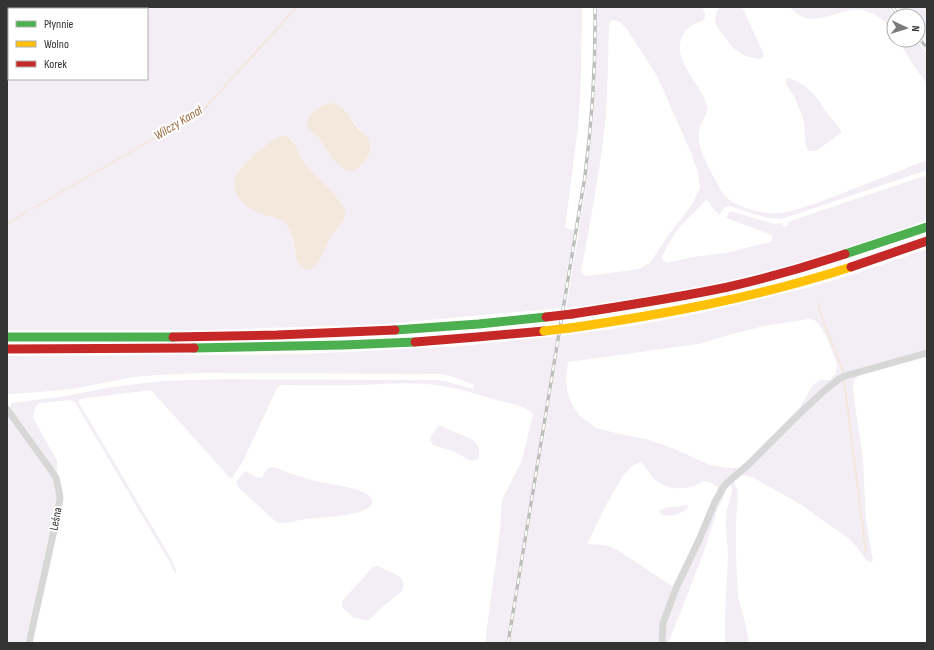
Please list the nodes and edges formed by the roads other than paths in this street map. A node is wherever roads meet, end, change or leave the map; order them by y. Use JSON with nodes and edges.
{"nodes":[{"id":1,"x":927,"y":227,"type":"edge"},
{"id":2,"x":927,"y":242,"type":"edge"},
{"id":3,"x":7,"y":337,"type":"edge"},
{"id":4,"x":7,"y":349,"type":"edge"},
{"id":5,"x":927,"y":353,"type":"edge"},
{"id":6,"x":7,"y":410,"type":"edge"},
{"id":7,"x":29,"y":643,"type":"edge"},
{"id":8,"x":662,"y":643,"type":"edge"}],
"edges":[{"from":1,"to":3,"type":"highway","bridge":true},
{"from":2,"to":4,"type":"highway","bridge":true},
{"from":5,"to":8,"type":"street"},
{"from":6,"to":7,"type":"street","name":"Leśna"}]}
